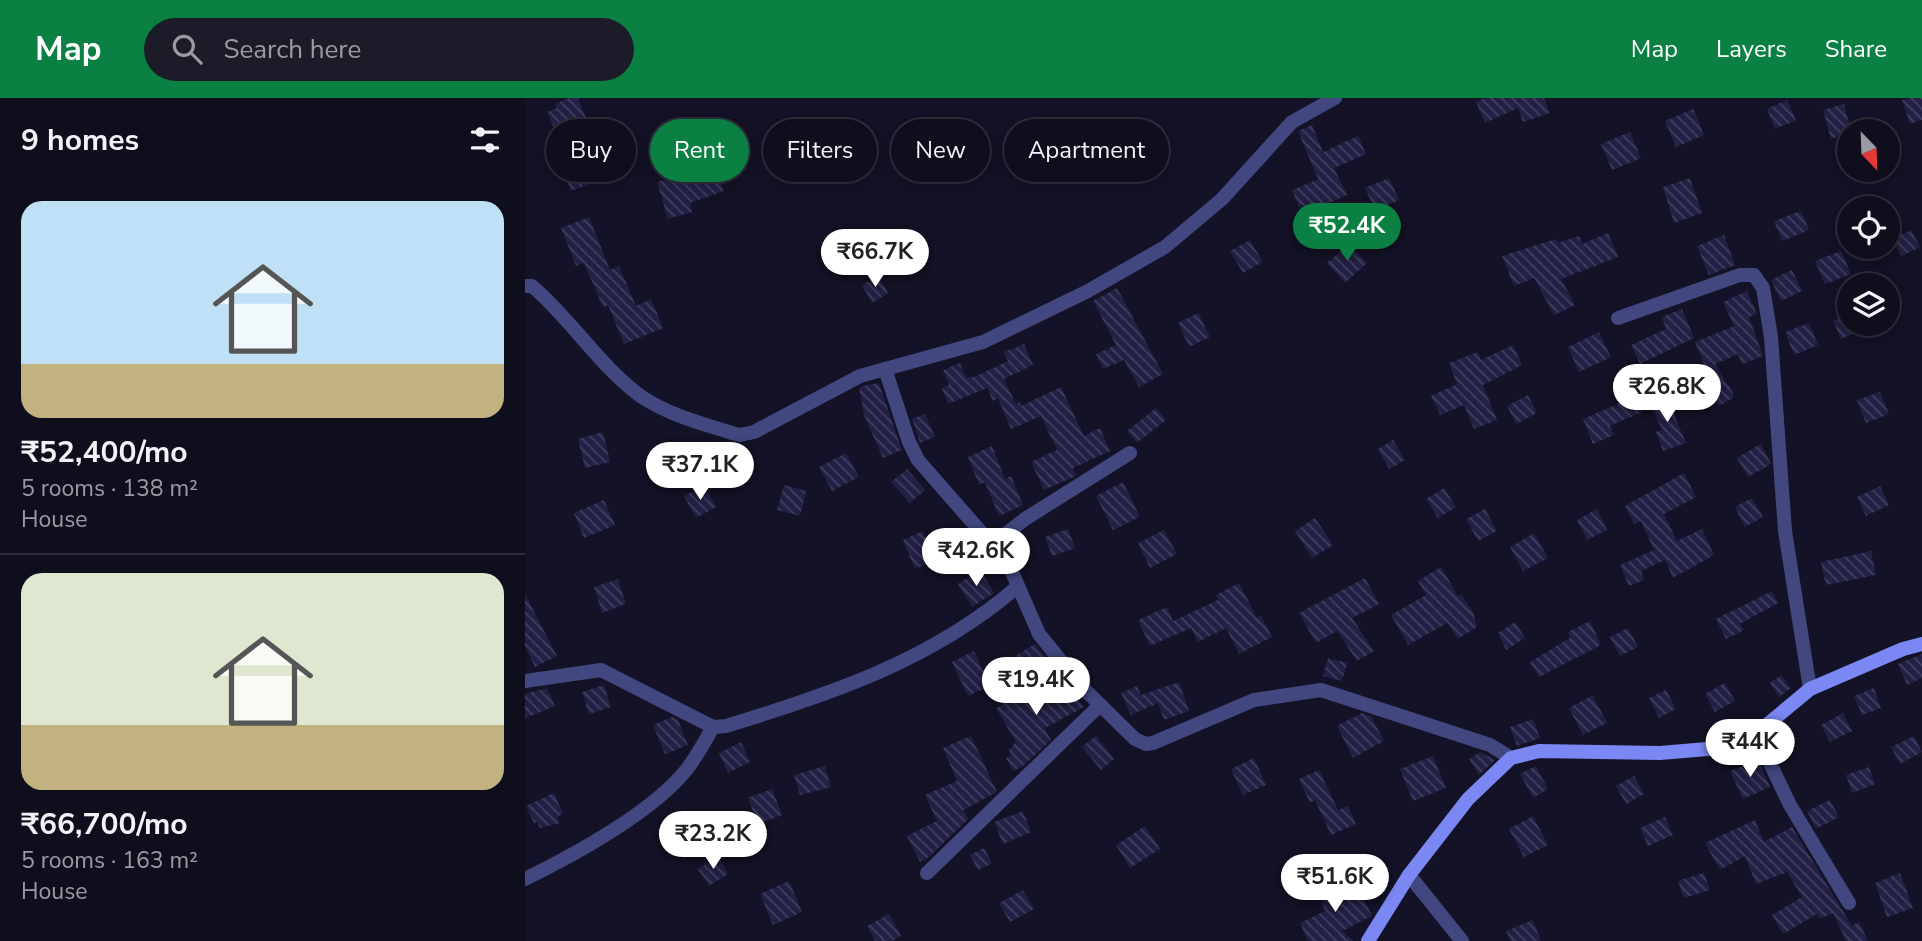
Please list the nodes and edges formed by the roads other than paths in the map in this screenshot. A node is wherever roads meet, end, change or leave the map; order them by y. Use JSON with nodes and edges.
{"nodes":[{"id":1,"x":1335,"y":98,"type":"edge"},
{"id":2,"x":525,"y":286,"type":"edge"},
{"id":3,"x":1618,"y":318,"type":"dead end"},
{"id":4,"x":885,"y":369,"type":"junction"},
{"id":5,"x":1130,"y":453,"type":"dead end"},
{"id":6,"x":992,"y":545,"type":"junction"},
{"id":7,"x":1017,"y":587,"type":"junction"},
{"id":8,"x":1922,"y":644,"type":"edge"},
{"id":9,"x":525,"y":681,"type":"edge"},
{"id":10,"x":1810,"y":689,"type":"junction"},
{"id":11,"x":1100,"y":705,"type":"junction"},
{"id":12,"x":713,"y":727,"type":"junction"},
{"id":13,"x":1756,"y":734,"type":"junction"},
{"id":14,"x":1511,"y":758,"type":"junction"},
{"id":15,"x":927,"y":873,"type":"dead end"},
{"id":16,"x":1409,"y":875,"type":"junction"},
{"id":17,"x":525,"y":880,"type":"edge"},
{"id":18,"x":1849,"y":903,"type":"dead end"},
{"id":19,"x":1368,"y":941,"type":"edge"},
{"id":20,"x":1462,"y":941,"type":"edge"}],
"edges":[{"from":1,"to":4,"type":"street"},
{"from":2,"to":4,"type":"street"},
{"from":3,"to":10,"type":"street"},
{"from":4,"to":6,"type":"street"},
{"from":5,"to":6,"type":"street"},
{"from":6,"to":7,"type":"street"},
{"from":7,"to":11,"type":"street"},
{"from":7,"to":12,"type":"street"},
{"from":8,"to":10,"type":"main road"},
{"from":9,"to":12,"type":"street"},
{"from":10,"to":13,"type":"main road"},
{"from":11,"to":14,"type":"street"},
{"from":11,"to":15,"type":"street"},
{"from":12,"to":17,"type":"street"},
{"from":13,"to":14,"type":"main road"},
{"from":13,"to":18,"type":"street"},
{"from":14,"to":16,"type":"main road"},
{"from":16,"to":19,"type":"main road"},
{"from":16,"to":20,"type":"street"}]}
